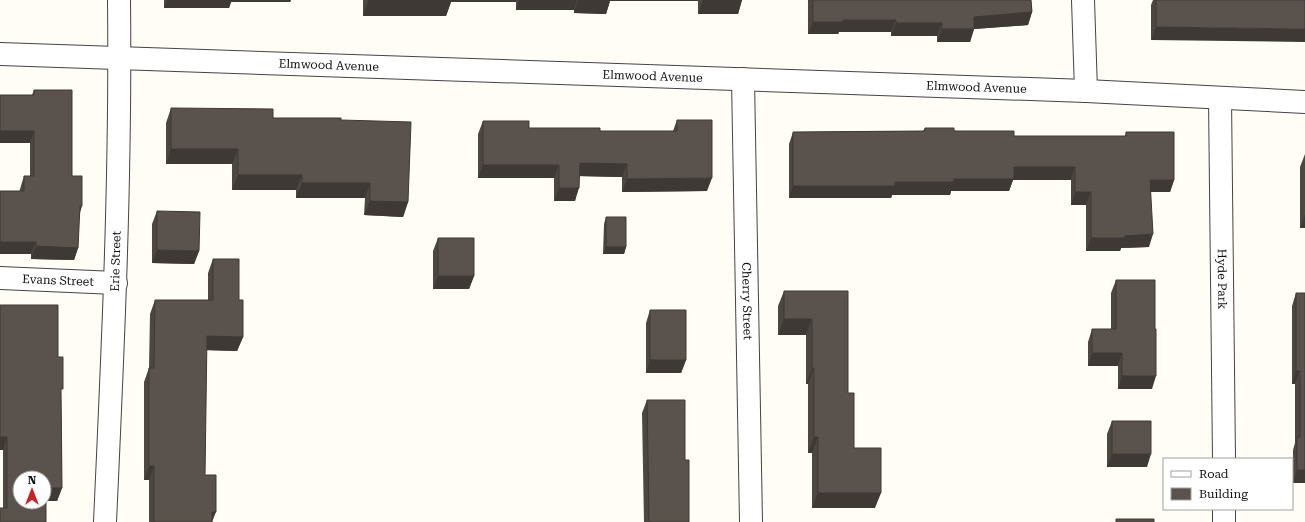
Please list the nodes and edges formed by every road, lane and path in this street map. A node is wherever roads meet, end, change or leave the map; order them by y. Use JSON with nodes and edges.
{"nodes":[{"id":1,"x":119,"y":0,"type":"edge"},
{"id":2,"x":1083,"y":0,"type":"edge"},
{"id":3,"x":0,"y":54,"type":"edge"},
{"id":4,"x":120,"y":59,"type":"junction"},
{"id":5,"x":743,"y":79,"type":"junction"},
{"id":6,"x":1086,"y":91,"type":"junction"},
{"id":7,"x":1220,"y":98,"type":"junction"},
{"id":8,"x":1305,"y":102,"type":"edge"},
{"id":9,"x":0,"y":278,"type":"edge"},
{"id":10,"x":116,"y":283,"type":"junction"},
{"id":11,"x":1224,"y":458,"type":"edge"},
{"id":12,"x":1224,"y":510,"type":"edge"},
{"id":13,"x":105,"y":522,"type":"edge"},
{"id":14,"x":751,"y":522,"type":"edge"},
{"id":15,"x":1224,"y":522,"type":"edge"}],
"edges":[{"from":1,"to":4,"type":"street","name":"Erie Street"},
{"from":2,"to":6,"type":"street"},
{"from":3,"to":4,"type":"street","name":"Elmwood Avenue"},
{"from":4,"to":5,"type":"street","name":"Elmwood Avenue"},
{"from":4,"to":10,"type":"street","name":"Erie Street"},
{"from":5,"to":6,"type":"street","name":"Elmwood Avenue"},
{"from":5,"to":14,"type":"street","name":"Cherry Street"},
{"from":6,"to":7,"type":"street","name":"Elmwood Avenue"},
{"from":7,"to":8,"type":"street","name":"Elmwood Avenue"},
{"from":7,"to":11,"type":"street","name":"Hyde Park"},
{"from":9,"to":10,"type":"street","name":"Evans Street"},
{"from":10,"to":13,"type":"street","name":"Erie Street"},
{"from":12,"to":15,"type":"street"}]}
